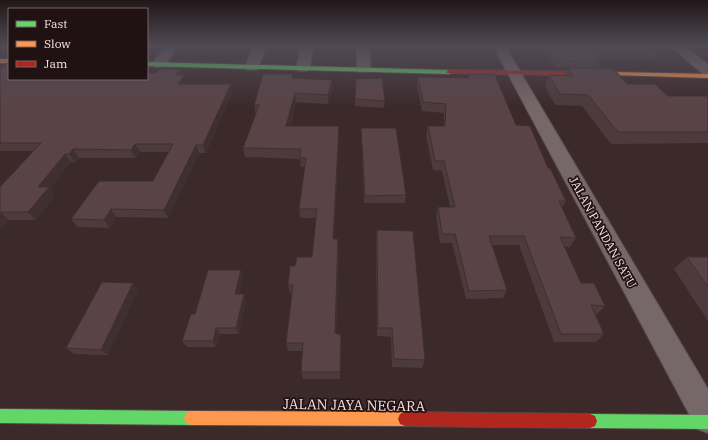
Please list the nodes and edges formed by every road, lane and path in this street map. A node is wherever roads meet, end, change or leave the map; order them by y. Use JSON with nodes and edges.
{"nodes":[{"id":1,"x":237,"y":67,"type":"edge"},
{"id":2,"x":252,"y":67,"type":"joint"},
{"id":3,"x":511,"y":67,"type":"edge"},
{"id":4,"x":303,"y":68,"type":"joint"},
{"id":5,"x":364,"y":69,"type":"joint"},
{"id":6,"x":515,"y":73,"type":"junction"},
{"id":7,"x":708,"y":76,"type":"edge"},
{"id":8,"x":0,"y":416,"type":"edge"},
{"id":9,"x":708,"y":418,"type":"edge"},
{"id":10,"x":708,"y":422,"type":"edge"}],
"edges":[{"from":1,"to":2,"type":"street"},
{"from":2,"to":4,"type":"street"},
{"from":3,"to":6,"type":"street","name":"JALAN PANDAN SATU"},
{"from":4,"to":5,"type":"street"},
{"from":5,"to":6,"type":"street"},
{"from":6,"to":7,"type":"street"},
{"from":6,"to":9,"type":"street","name":"JALAN PANDAN SATU"},
{"from":8,"to":10,"type":"street","name":"JALAN JAYA NEGARA"}]}
